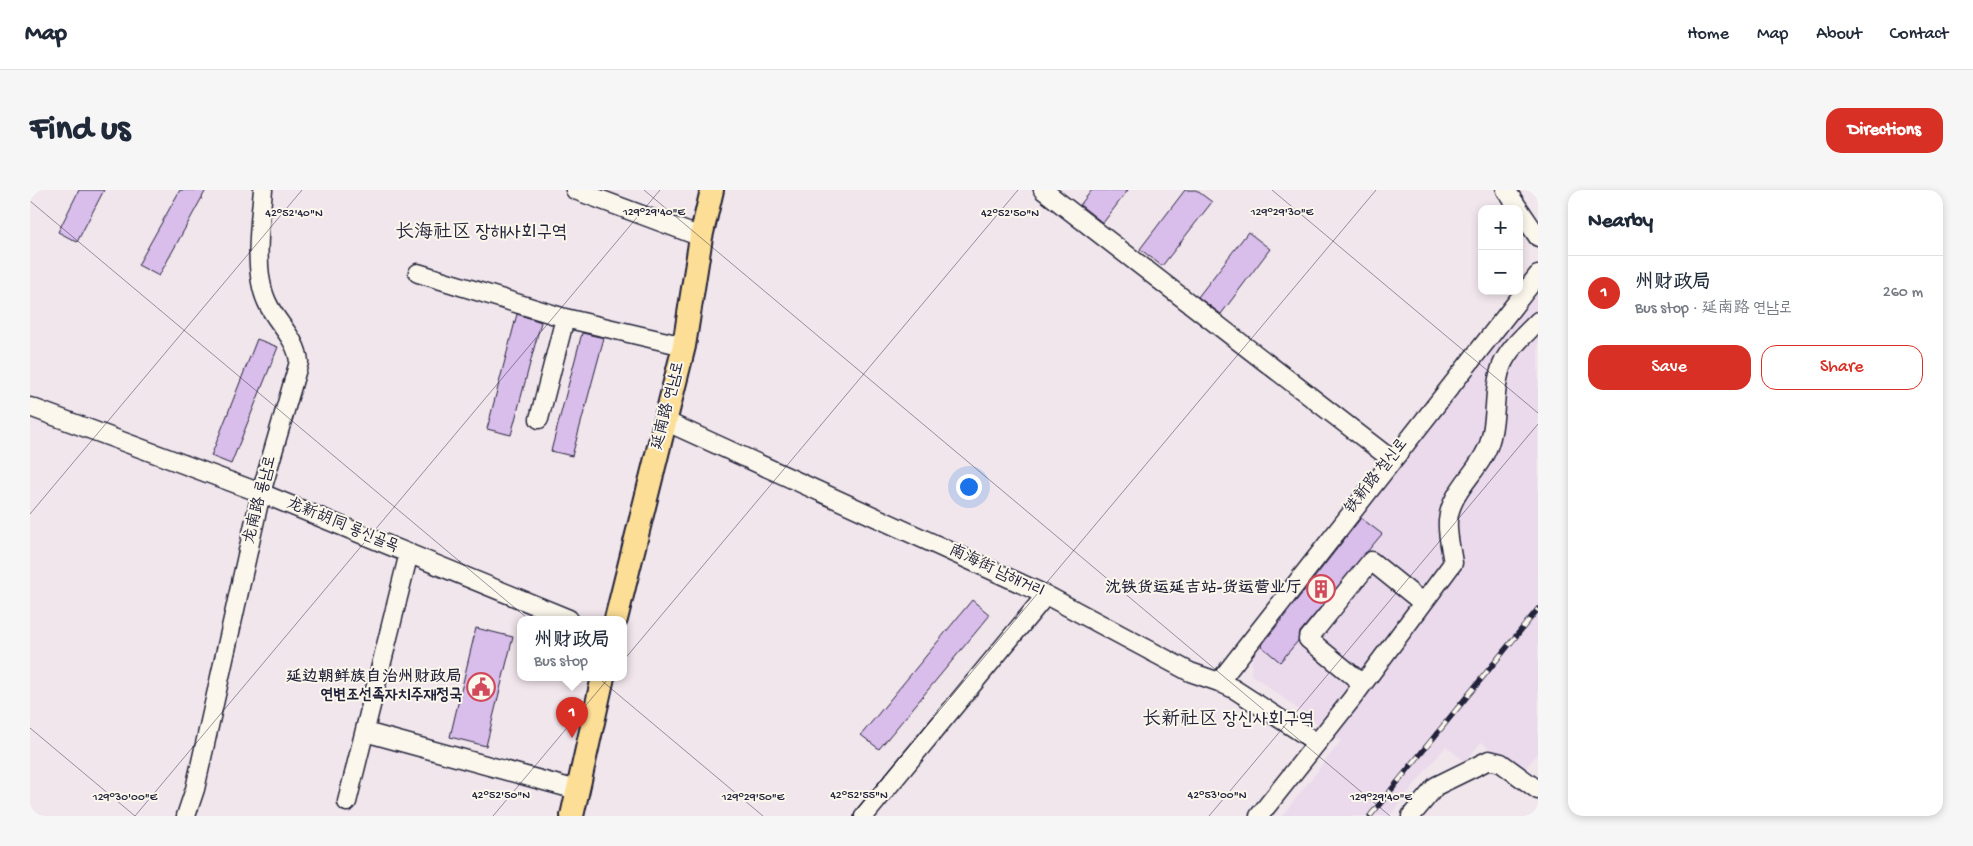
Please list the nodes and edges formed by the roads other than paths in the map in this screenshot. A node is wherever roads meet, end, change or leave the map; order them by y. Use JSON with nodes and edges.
{"nodes":[{"id":1,"x":263,"y":190,"type":"edge"},
{"id":2,"x":575,"y":190,"type":"edge"},
{"id":3,"x":712,"y":190,"type":"edge"},
{"id":4,"x":1043,"y":190,"type":"edge"},
{"id":5,"x":1506,"y":190,"type":"edge"},
{"id":6,"x":1516,"y":205,"type":"edge"},
{"id":7,"x":1523,"y":215,"type":"edge"},
{"id":8,"x":701,"y":237,"type":"junction"},
{"id":9,"x":1538,"y":237,"type":"edge"},
{"id":10,"x":418,"y":273,"type":"dead end"},
{"id":11,"x":1538,"y":275,"type":"edge"},
{"id":12,"x":565,"y":318,"type":"junction"},
{"id":13,"x":1538,"y":321,"type":"edge"},
{"id":14,"x":684,"y":346,"type":"junction"},
{"id":15,"x":30,"y":407,"type":"edge"},
{"id":16,"x":539,"y":419,"type":"dead end"},
{"id":17,"x":665,"y":421,"type":"junction"},
{"id":18,"x":1391,"y":459,"type":"junction"},
{"id":19,"x":261,"y":494,"type":"junction"},
{"id":20,"x":409,"y":553,"type":"junction"},
{"id":21,"x":1046,"y":595,"type":"junction"},
{"id":22,"x":1423,"y":603,"type":"junction"},
{"id":23,"x":561,"y":616,"type":"edge"},
{"id":24,"x":617,"y":616,"type":"edge"},
{"id":25,"x":602,"y":681,"type":"edge"},
{"id":26,"x":1219,"y":682,"type":"junction"},
{"id":27,"x":1363,"y":684,"type":"junction"},
{"id":28,"x":365,"y":732,"type":"junction"},
{"id":29,"x":1316,"y":742,"type":"junction"},
{"id":30,"x":577,"y":790,"type":"junction"},
{"id":31,"x":1538,"y":790,"type":"edge"},
{"id":32,"x":347,"y":802,"type":"dead end"},
{"id":33,"x":186,"y":816,"type":"edge"},
{"id":34,"x":572,"y":816,"type":"edge"},
{"id":35,"x":864,"y":816,"type":"edge"},
{"id":36,"x":1258,"y":816,"type":"edge"},
{"id":37,"x":1411,"y":816,"type":"edge"}],
"edges":[{"from":1,"to":19,"type":"street","name":"龙南路 룡남로"},
{"from":2,"to":8,"type":"street"},
{"from":3,"to":8,"type":"main road","name":"延南路 연남로"},
{"from":4,"to":18,"type":"street"},
{"from":5,"to":6,"type":"street"},
{"from":7,"to":9,"type":"street"},
{"from":8,"to":14,"type":"main road","name":"延南路 연남로"},
{"from":10,"to":12,"type":"street"},
{"from":11,"to":18,"type":"street","name":"铁新路 철신로"},
{"from":12,"to":14,"type":"street"},
{"from":12,"to":16,"type":"street"},
{"from":13,"to":22,"type":"street"},
{"from":14,"to":17,"type":"main road","name":"延南路 연남로"},
{"from":15,"to":19,"type":"street","name":"龙新胡同 룡신골목"},
{"from":17,"to":21,"type":"street","name":"南海街 남해거리"},
{"from":17,"to":24,"type":"main road","name":"延南路 연남로"},
{"from":18,"to":26,"type":"street","name":"铁新路 철신로"},
{"from":19,"to":20,"type":"street","name":"龙新胡同 룡신골목"},
{"from":19,"to":33,"type":"street","name":"龙南路 룡남로"},
{"from":20,"to":23,"type":"street","name":"龙新胡同 룡신골목"},
{"from":20,"to":28,"type":"street"},
{"from":21,"to":26,"type":"street","name":"南海街 남해거리"},
{"from":21,"to":35,"type":"street"},
{"from":22,"to":27,"type":"street"},
{"from":22,"to":27,"type":"street"},
{"from":25,"to":30,"type":"main road"},
{"from":26,"to":29,"type":"street","name":"南海街 남해거리"},
{"from":27,"to":29,"type":"street"},
{"from":28,"to":30,"type":"street"},
{"from":28,"to":32,"type":"street"},
{"from":29,"to":36,"type":"street"},
{"from":30,"to":34,"type":"main road"},
{"from":31,"to":37,"type":"street"}]}
